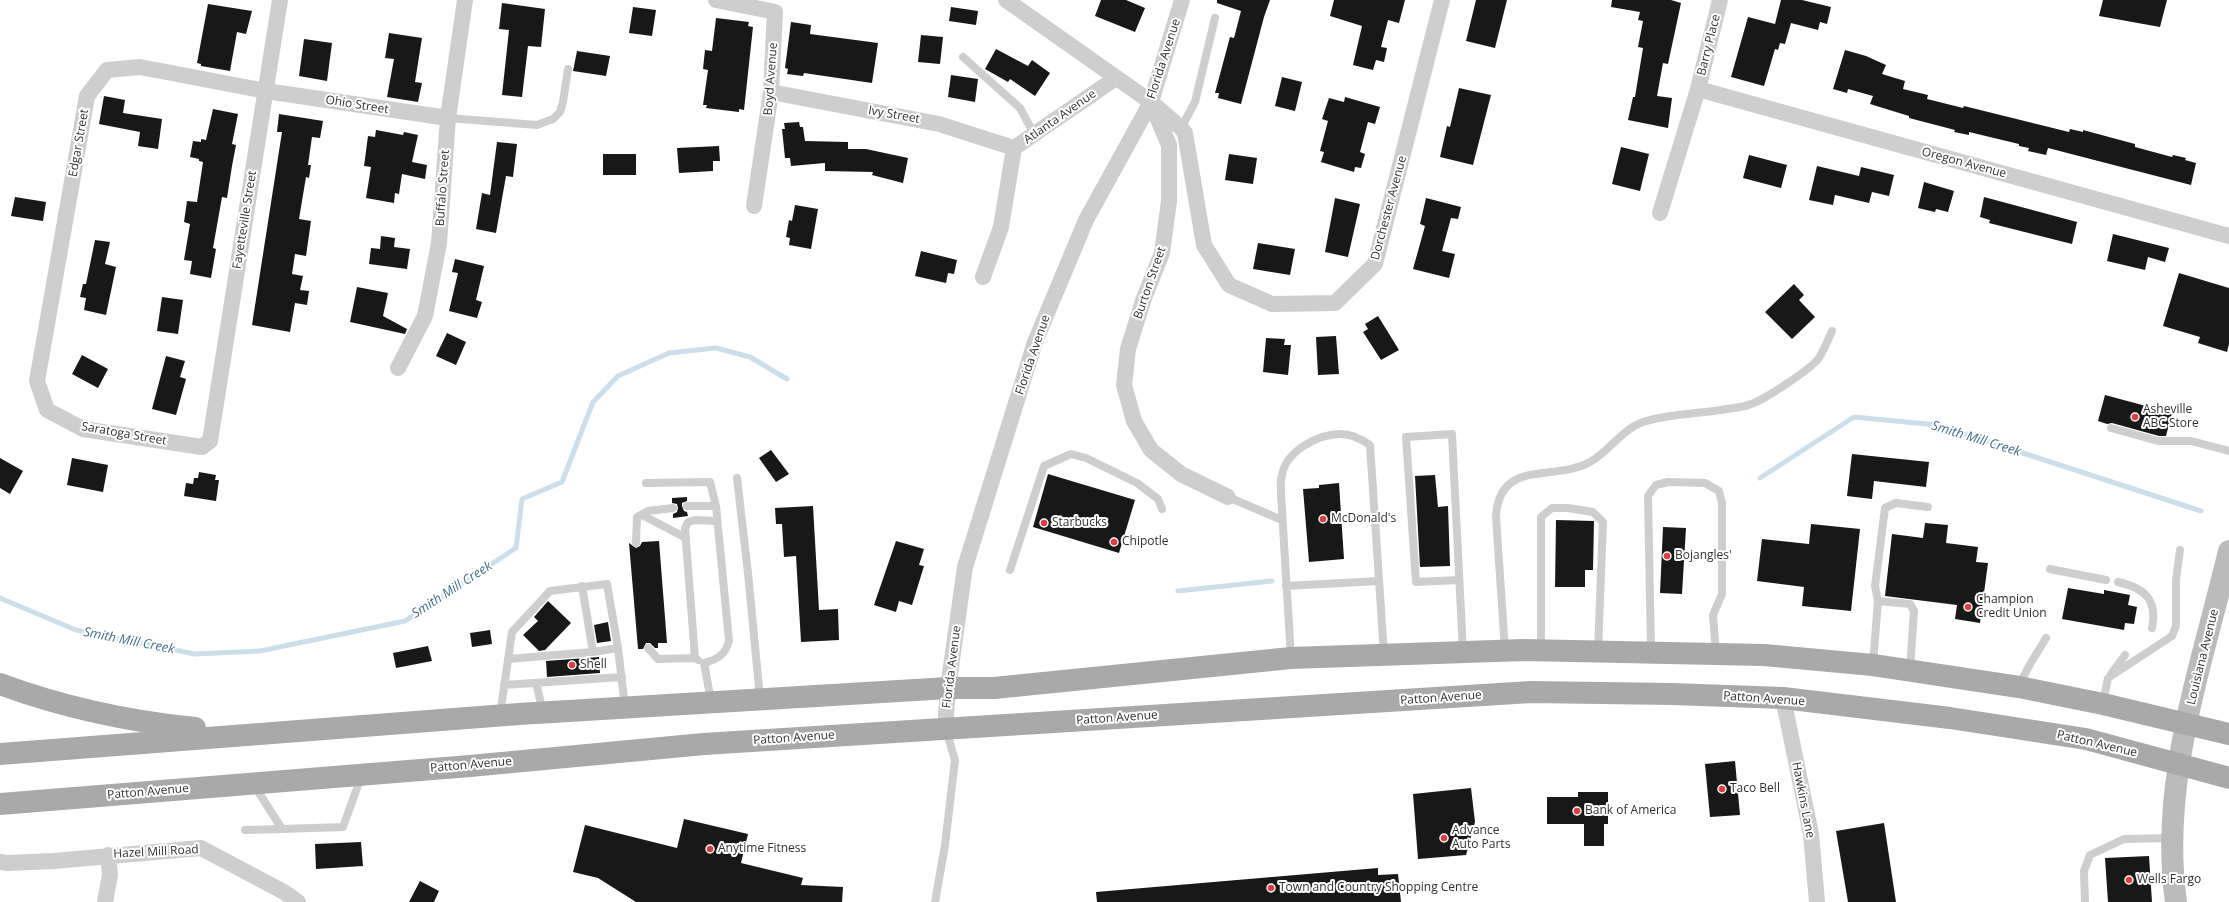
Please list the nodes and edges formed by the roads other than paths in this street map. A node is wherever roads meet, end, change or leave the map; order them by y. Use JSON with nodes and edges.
{"nodes":[{"id":1,"x":280,"y":0,"type":"edge"},
{"id":2,"x":465,"y":0,"type":"edge"},
{"id":3,"x":716,"y":0,"type":"edge"},
{"id":4,"x":1006,"y":0,"type":"edge"},
{"id":5,"x":1182,"y":0,"type":"edge"},
{"id":6,"x":1442,"y":0,"type":"edge"},
{"id":7,"x":1720,"y":0,"type":"edge"},
{"id":8,"x":1214,"y":18,"type":"dead end"},
{"id":9,"x":964,"y":57,"type":"dead end"},
{"id":10,"x":568,"y":68,"type":"dead end"},
{"id":11,"x":1116,"y":78,"type":"junction"},
{"id":12,"x":1698,"y":90,"type":"junction"},
{"id":13,"x":266,"y":91,"type":"junction"},
{"id":14,"x":771,"y":92,"type":"junction"},
{"id":15,"x":1151,"y":102,"type":"junction"},
{"id":16,"x":448,"y":118,"type":"junction"},
{"id":17,"x":1181,"y":128,"type":"junction"},
{"id":18,"x":1034,"y":134,"type":"junction"},
{"id":19,"x":1014,"y":148,"type":"junction"},
{"id":20,"x":754,"y":206,"type":"dead end"},
{"id":21,"x":1660,"y":213,"type":"dead end"},
{"id":22,"x":2229,"y":236,"type":"edge"},
{"id":23,"x":983,"y":277,"type":"dead end"},
{"id":24,"x":1832,"y":331,"type":"dead end"},
{"id":25,"x":398,"y":368,"type":"dead end"},
{"id":26,"x":36,"y":381,"type":"joint"},
{"id":27,"x":2111,"y":428,"type":"dead end"},
{"id":28,"x":210,"y":441,"type":"joint"},
{"id":29,"x":2229,"y":451,"type":"edge"},
{"id":30,"x":736,"y":478,"type":"dead end"},
{"id":31,"x":646,"y":483,"type":"dead end"},
{"id":32,"x":1228,"y":497,"type":"joint"},
{"id":33,"x":687,"y":506,"type":"dead end"},
{"id":34,"x":716,"y":506,"type":"junction"},
{"id":35,"x":1928,"y":507,"type":"dead end"},
{"id":36,"x":673,"y":508,"type":"dead end"},
{"id":37,"x":1162,"y":509,"type":"dead end"},
{"id":38,"x":642,"y":515,"type":"junction"},
{"id":39,"x":1282,"y":520,"type":"junction"},
{"id":40,"x":717,"y":521,"type":"junction"},
{"id":41,"x":686,"y":538,"type":"junction"},
{"id":42,"x":636,"y":543,"type":"dead end"},
{"id":43,"x":2180,"y":550,"type":"dead end"},
{"id":44,"x":2229,"y":551,"type":"edge"},
{"id":45,"x":2050,"y":569,"type":"dead end"},
{"id":46,"x":1010,"y":570,"type":"dead end"},
{"id":47,"x":1459,"y":580,"type":"junction"},
{"id":48,"x":2106,"y":580,"type":"dead end"},
{"id":49,"x":1379,"y":581,"type":"junction"},
{"id":50,"x":2118,"y":582,"type":"dead end"},
{"id":51,"x":2225,"y":583,"type":"edge"},
{"id":52,"x":582,"y":586,"type":"junction"},
{"id":53,"x":1286,"y":586,"type":"junction"},
{"id":54,"x":1878,"y":601,"type":"junction"},
{"id":55,"x":2152,"y":628,"type":"dead end"},
{"id":56,"x":2046,"y":638,"type":"dead end"},
{"id":57,"x":618,"y":648,"type":"junction"},
{"id":58,"x":648,"y":648,"type":"dead end"},
{"id":59,"x":1505,"y":651,"type":"junction"},
{"id":60,"x":1541,"y":651,"type":"junction"},
{"id":61,"x":1598,"y":651,"type":"junction"},
{"id":62,"x":593,"y":652,"type":"junction"},
{"id":63,"x":1463,"y":652,"type":"junction"},
{"id":64,"x":1651,"y":652,"type":"junction"},
{"id":65,"x":1716,"y":653,"type":"junction"},
{"id":66,"x":1384,"y":655,"type":"junction"},
{"id":67,"x":2126,"y":655,"type":"dead end"},
{"id":68,"x":695,"y":658,"type":"junction"},
{"id":69,"x":1291,"y":658,"type":"junction"},
{"id":70,"x":508,"y":659,"type":"junction"},
{"id":71,"x":704,"y":663,"type":"junction"},
{"id":72,"x":1872,"y":665,"type":"junction"},
{"id":73,"x":1910,"y":671,"type":"junction"},
{"id":74,"x":622,"y":677,"type":"junction"},
{"id":75,"x":2108,"y":678,"type":"junction"},
{"id":76,"x":536,"y":683,"type":"junction"},
{"id":77,"x":0,"y":684,"type":"edge"},
{"id":78,"x":504,"y":685,"type":"junction"},
{"id":79,"x":2019,"y":687,"type":"junction"},
{"id":80,"x":948,"y":688,"type":"junction"},
{"id":81,"x":1783,"y":698,"type":"junction"},
{"id":82,"x":760,"y":699,"type":"junction"},
{"id":83,"x":711,"y":702,"type":"junction"},
{"id":84,"x":2103,"y":704,"type":"junction"},
{"id":85,"x":625,"y":708,"type":"junction"},
{"id":86,"x":543,"y":713,"type":"junction"},
{"id":87,"x":500,"y":716,"type":"junction"},
{"id":88,"x":2187,"y":723,"type":"junction"},
{"id":89,"x":945,"y":729,"type":"junction"},
{"id":90,"x":252,"y":734,"type":"junction"},
{"id":91,"x":2229,"y":734,"type":"edge"},
{"id":92,"x":0,"y":754,"type":"edge"},
{"id":93,"x":2178,"y":765,"type":"junction"},
{"id":94,"x":361,"y":775,"type":"junction"},
{"id":95,"x":2229,"y":778,"type":"edge"},
{"id":96,"x":253,"y":784,"type":"junction"},
{"id":97,"x":0,"y":804,"type":"edge"},
{"id":98,"x":245,"y":830,"type":"dead end"},
{"id":99,"x":282,"y":830,"type":"junction"},
{"id":100,"x":2172,"y":838,"type":"junction"},
{"id":101,"x":108,"y":855,"type":"junction"},
{"id":102,"x":0,"y":862,"type":"edge"},
{"id":103,"x":105,"y":902,"type":"edge"},
{"id":104,"x":298,"y":902,"type":"edge"},
{"id":105,"x":935,"y":902,"type":"edge"},
{"id":106,"x":1817,"y":902,"type":"edge"},
{"id":107,"x":2086,"y":902,"type":"edge"},
{"id":108,"x":2176,"y":902,"type":"edge"}],
"edges":[{"from":1,"to":13,"type":"street","name":"Fayetteville Street"},
{"from":2,"to":16,"type":"street","name":"Buffalo Street"},
{"from":3,"to":14,"type":"street","name":"Boyd Avenue"},
{"from":4,"to":11,"type":"street"},
{"from":5,"to":15,"type":"street","name":"Florida Avenue"},
{"from":6,"to":17,"type":"street","name":"Dorchester Avenue"},
{"from":7,"to":12,"type":"street","name":"Barry Place"},
{"from":8,"to":17,"type":"lane"},
{"from":9,"to":18,"type":"lane"},
{"from":10,"to":16,"type":"lane"},
{"from":11,"to":15,"type":"street"},
{"from":11,"to":18,"type":"street","name":"Atlanta Avenue"},
{"from":12,"to":21,"type":"street","name":"Barry Place"},
{"from":12,"to":22,"type":"street","name":"Oregon Avenue"},
{"from":13,"to":16,"type":"street","name":"Ohio Street"},
{"from":13,"to":26,"type":"street","name":"Edgar Street"},
{"from":13,"to":28,"type":"street","name":"Fayetteville Street"},
{"from":14,"to":19,"type":"street","name":"Ivy Street"},
{"from":14,"to":20,"type":"street","name":"Boyd Avenue"},
{"from":15,"to":17,"type":"street"},
{"from":15,"to":32,"type":"street","name":"Burton Street"},
{"from":15,"to":80,"type":"street","name":"Florida Avenue"},
{"from":16,"to":25,"type":"street","name":"Buffalo Street"},
{"from":18,"to":19,"type":"street","name":"Atlanta Avenue"},
{"from":19,"to":23,"type":"street","name":"Atlanta Avenue"},
{"from":24,"to":59,"type":"lane"},
{"from":26,"to":28,"type":"street","name":"Saratoga Street"},
{"from":27,"to":29,"type":"lane"},
{"from":30,"to":82,"type":"lane"},
{"from":31,"to":34,"type":"lane"},
{"from":32,"to":39,"type":"lane"},
{"from":33,"to":34,"type":"lane"},
{"from":34,"to":40,"type":"lane"},
{"from":35,"to":54,"type":"lane"},
{"from":36,"to":38,"type":"lane"},
{"from":37,"to":46,"type":"lane"},
{"from":38,"to":41,"type":"lane"},
{"from":38,"to":42,"type":"lane"},
{"from":39,"to":49,"type":"lane"},
{"from":39,"to":53,"type":"lane"},
{"from":40,"to":41,"type":"lane"},
{"from":40,"to":71,"type":"lane"},
{"from":41,"to":68,"type":"lane"},
{"from":43,"to":75,"type":"lane"},
{"from":44,"to":51,"type":"street","name":"Louisiana Avenue"},
{"from":45,"to":48,"type":"lane"},
{"from":47,"to":47,"type":"lane"},
{"from":47,"to":63,"type":"lane"},
{"from":49,"to":53,"type":"lane"},
{"from":49,"to":66,"type":"lane"},
{"from":50,"to":55,"type":"lane"},
{"from":51,"to":88,"type":"street","name":"Louisiana Avenue"},
{"from":52,"to":57,"type":"lane"},
{"from":52,"to":62,"type":"lane"},
{"from":52,"to":70,"type":"lane"},
{"from":53,"to":69,"type":"lane"},
{"from":54,"to":72,"type":"lane"},
{"from":54,"to":73,"type":"lane"},
{"from":56,"to":79,"type":"lane"},
{"from":57,"to":62,"type":"lane"},
{"from":57,"to":74,"type":"lane"},
{"from":58,"to":68,"type":"lane"},
{"from":59,"to":60,"type":"main road"},
{"from":59,"to":63,"type":"main road"},
{"from":60,"to":61,"type":"main road"},
{"from":60,"to":61,"type":"lane"},
{"from":61,"to":64,"type":"main road"},
{"from":62,"to":70,"type":"lane"},
{"from":63,"to":66,"type":"main road"},
{"from":64,"to":65,"type":"main road"},
{"from":64,"to":65,"type":"lane"},
{"from":65,"to":72,"type":"main road"},
{"from":66,"to":69,"type":"main road"},
{"from":67,"to":75,"type":"lane"},
{"from":68,"to":71,"type":"lane"},
{"from":69,"to":80,"type":"main road"},
{"from":70,"to":78,"type":"lane"},
{"from":71,"to":83,"type":"lane"},
{"from":72,"to":73,"type":"main road"},
{"from":73,"to":79,"type":"main road"},
{"from":74,"to":76,"type":"lane"},
{"from":74,"to":85,"type":"lane"},
{"from":75,"to":84,"type":"lane"},
{"from":76,"to":78,"type":"lane"},
{"from":76,"to":86,"type":"lane"},
{"from":77,"to":90,"type":"main road"},
{"from":78,"to":87,"type":"lane"},
{"from":79,"to":84,"type":"main road"},
{"from":80,"to":82,"type":"main road"},
{"from":80,"to":89,"type":"street","name":"Florida Avenue"},
{"from":81,"to":89,"type":"main road","name":"Patton Avenue"},
{"from":81,"to":93,"type":"main road","name":"Patton Avenue"},
{"from":81,"to":106,"type":"street","name":"Hawkins Lane"},
{"from":82,"to":83,"type":"main road"},
{"from":83,"to":85,"type":"main road"},
{"from":84,"to":88,"type":"main road"},
{"from":85,"to":86,"type":"main road"},
{"from":86,"to":87,"type":"main road"},
{"from":87,"to":90,"type":"main road"},
{"from":88,"to":91,"type":"main road"},
{"from":88,"to":93,"type":"street","name":"Louisiana Avenue"},
{"from":89,"to":94,"type":"main road","name":"Patton Avenue"},
{"from":89,"to":105,"type":"lane"},
{"from":90,"to":92,"type":"main road"},
{"from":93,"to":95,"type":"main road","name":"Patton Avenue"},
{"from":93,"to":100,"type":"street","name":"Louisiana Avenue"},
{"from":94,"to":96,"type":"main road","name":"Patton Avenue"},
{"from":94,"to":99,"type":"lane"},
{"from":96,"to":97,"type":"main road","name":"Patton Avenue"},
{"from":96,"to":99,"type":"lane"},
{"from":98,"to":99,"type":"lane"},
{"from":100,"to":107,"type":"lane"},
{"from":100,"to":108,"type":"street","name":"Louisiana Avenue"},
{"from":101,"to":102,"type":"street","name":"Hazel Mill Road"},
{"from":101,"to":103,"type":"street"},
{"from":101,"to":104,"type":"street","name":"Hazel Mill Road"}]}
